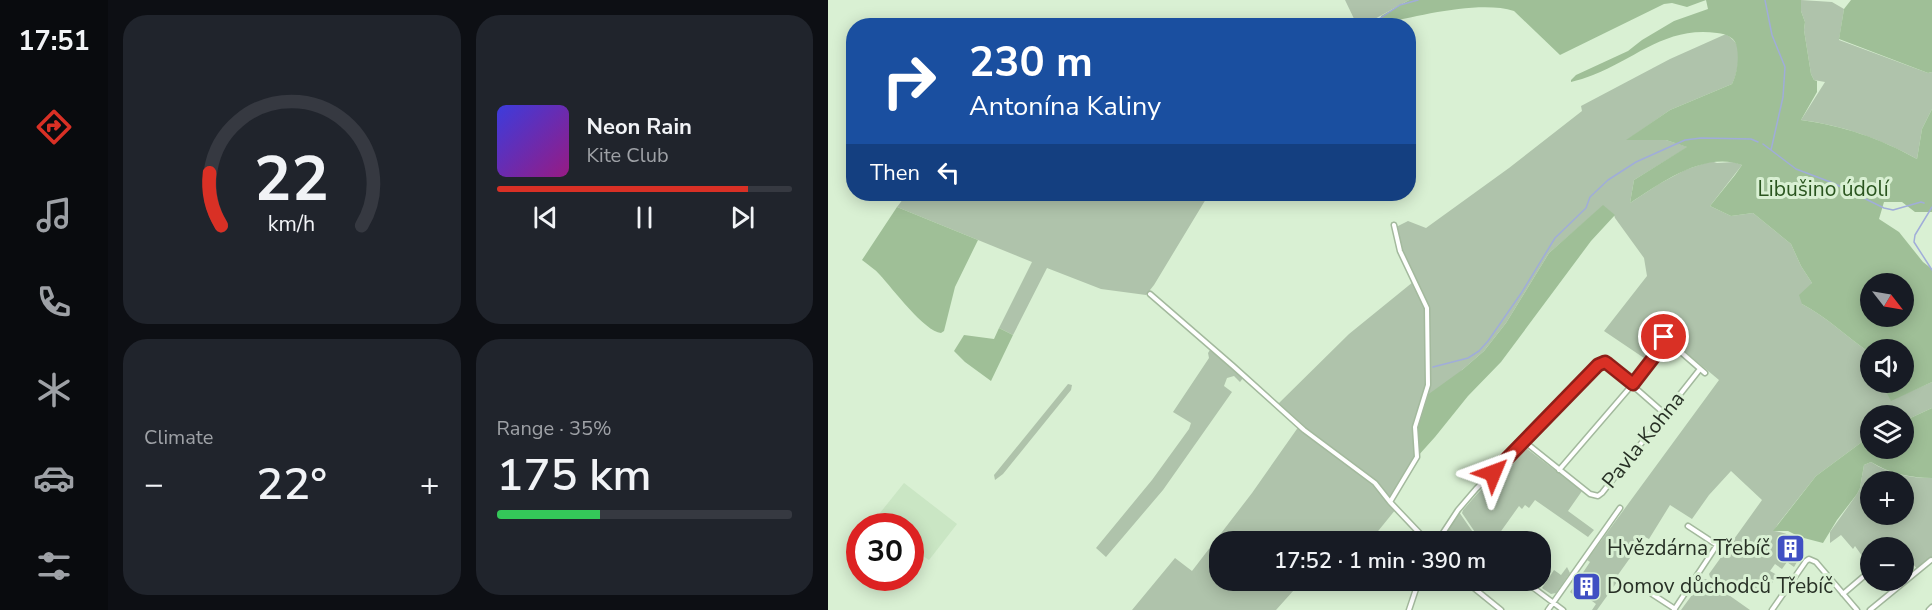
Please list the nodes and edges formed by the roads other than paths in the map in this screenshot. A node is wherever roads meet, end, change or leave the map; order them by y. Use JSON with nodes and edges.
{"nodes":[{"id":1,"x":1394,"y":225,"type":"dead end"},
{"id":2,"x":1150,"y":294,"type":"dead end"},
{"id":3,"x":1700,"y":369,"type":"junction"},
{"id":4,"x":1705,"y":373,"type":"dead end"},
{"id":5,"x":1633,"y":384,"type":"junction"},
{"id":6,"x":1665,"y":414,"type":"junction"},
{"id":7,"x":1525,"y":442,"type":"junction"},
{"id":8,"x":1559,"y":470,"type":"junction"},
{"id":9,"x":1390,"y":502,"type":"junction"},
{"id":10,"x":1620,"y":508,"type":"dead end"},
{"id":11,"x":1688,"y":526,"type":"dead end"},
{"id":12,"x":1418,"y":531,"type":"edge"},
{"id":13,"x":1444,"y":531,"type":"edge"},
{"id":14,"x":1931,"y":560,"type":"edge"},
{"id":15,"x":1860,"y":580,"type":"edge"},
{"id":16,"x":1415,"y":591,"type":"edge"},
{"id":17,"x":1478,"y":591,"type":"edge"},
{"id":18,"x":1537,"y":591,"type":"edge"},
{"id":19,"x":1652,"y":594,"type":"dead end"},
{"id":20,"x":1844,"y":594,"type":"junction"},
{"id":21,"x":1553,"y":603,"type":"junction"},
{"id":22,"x":1674,"y":609,"type":"edge"},
{"id":23,"x":1409,"y":610,"type":"edge"},
{"id":24,"x":1501,"y":610,"type":"edge"},
{"id":25,"x":1548,"y":610,"type":"edge"},
{"id":26,"x":1563,"y":610,"type":"edge"},
{"id":27,"x":1772,"y":610,"type":"edge"},
{"id":28,"x":1857,"y":610,"type":"edge"},
{"id":29,"x":1870,"y":610,"type":"edge"}],
"edges":[{"from":1,"to":9,"type":"street"},
{"from":2,"to":9,"type":"street"},
{"from":3,"to":4,"type":"street"},
{"from":3,"to":5,"type":"street"},
{"from":3,"to":6,"type":"street","name":"Pavla Kohna"},
{"from":5,"to":6,"type":"street"},
{"from":5,"to":7,"type":"street"},
{"from":5,"to":8,"type":"street"},
{"from":6,"to":8,"type":"street","name":"Pavla Kohna"},
{"from":7,"to":8,"type":"street","name":"Pavla Kohna"},
{"from":7,"to":13,"type":"street"},
{"from":9,"to":12,"type":"street"},
{"from":10,"to":21,"type":"street"},
{"from":11,"to":22,"type":"street"},
{"from":14,"to":29,"type":"street"},
{"from":15,"to":20,"type":"street"},
{"from":16,"to":23,"type":"street"},
{"from":17,"to":24,"type":"street"},
{"from":18,"to":21,"type":"street"},
{"from":19,"to":22,"type":"street"},
{"from":20,"to":27,"type":"street"},
{"from":20,"to":28,"type":"street"},
{"from":21,"to":25,"type":"street"},
{"from":21,"to":26,"type":"street"}]}
